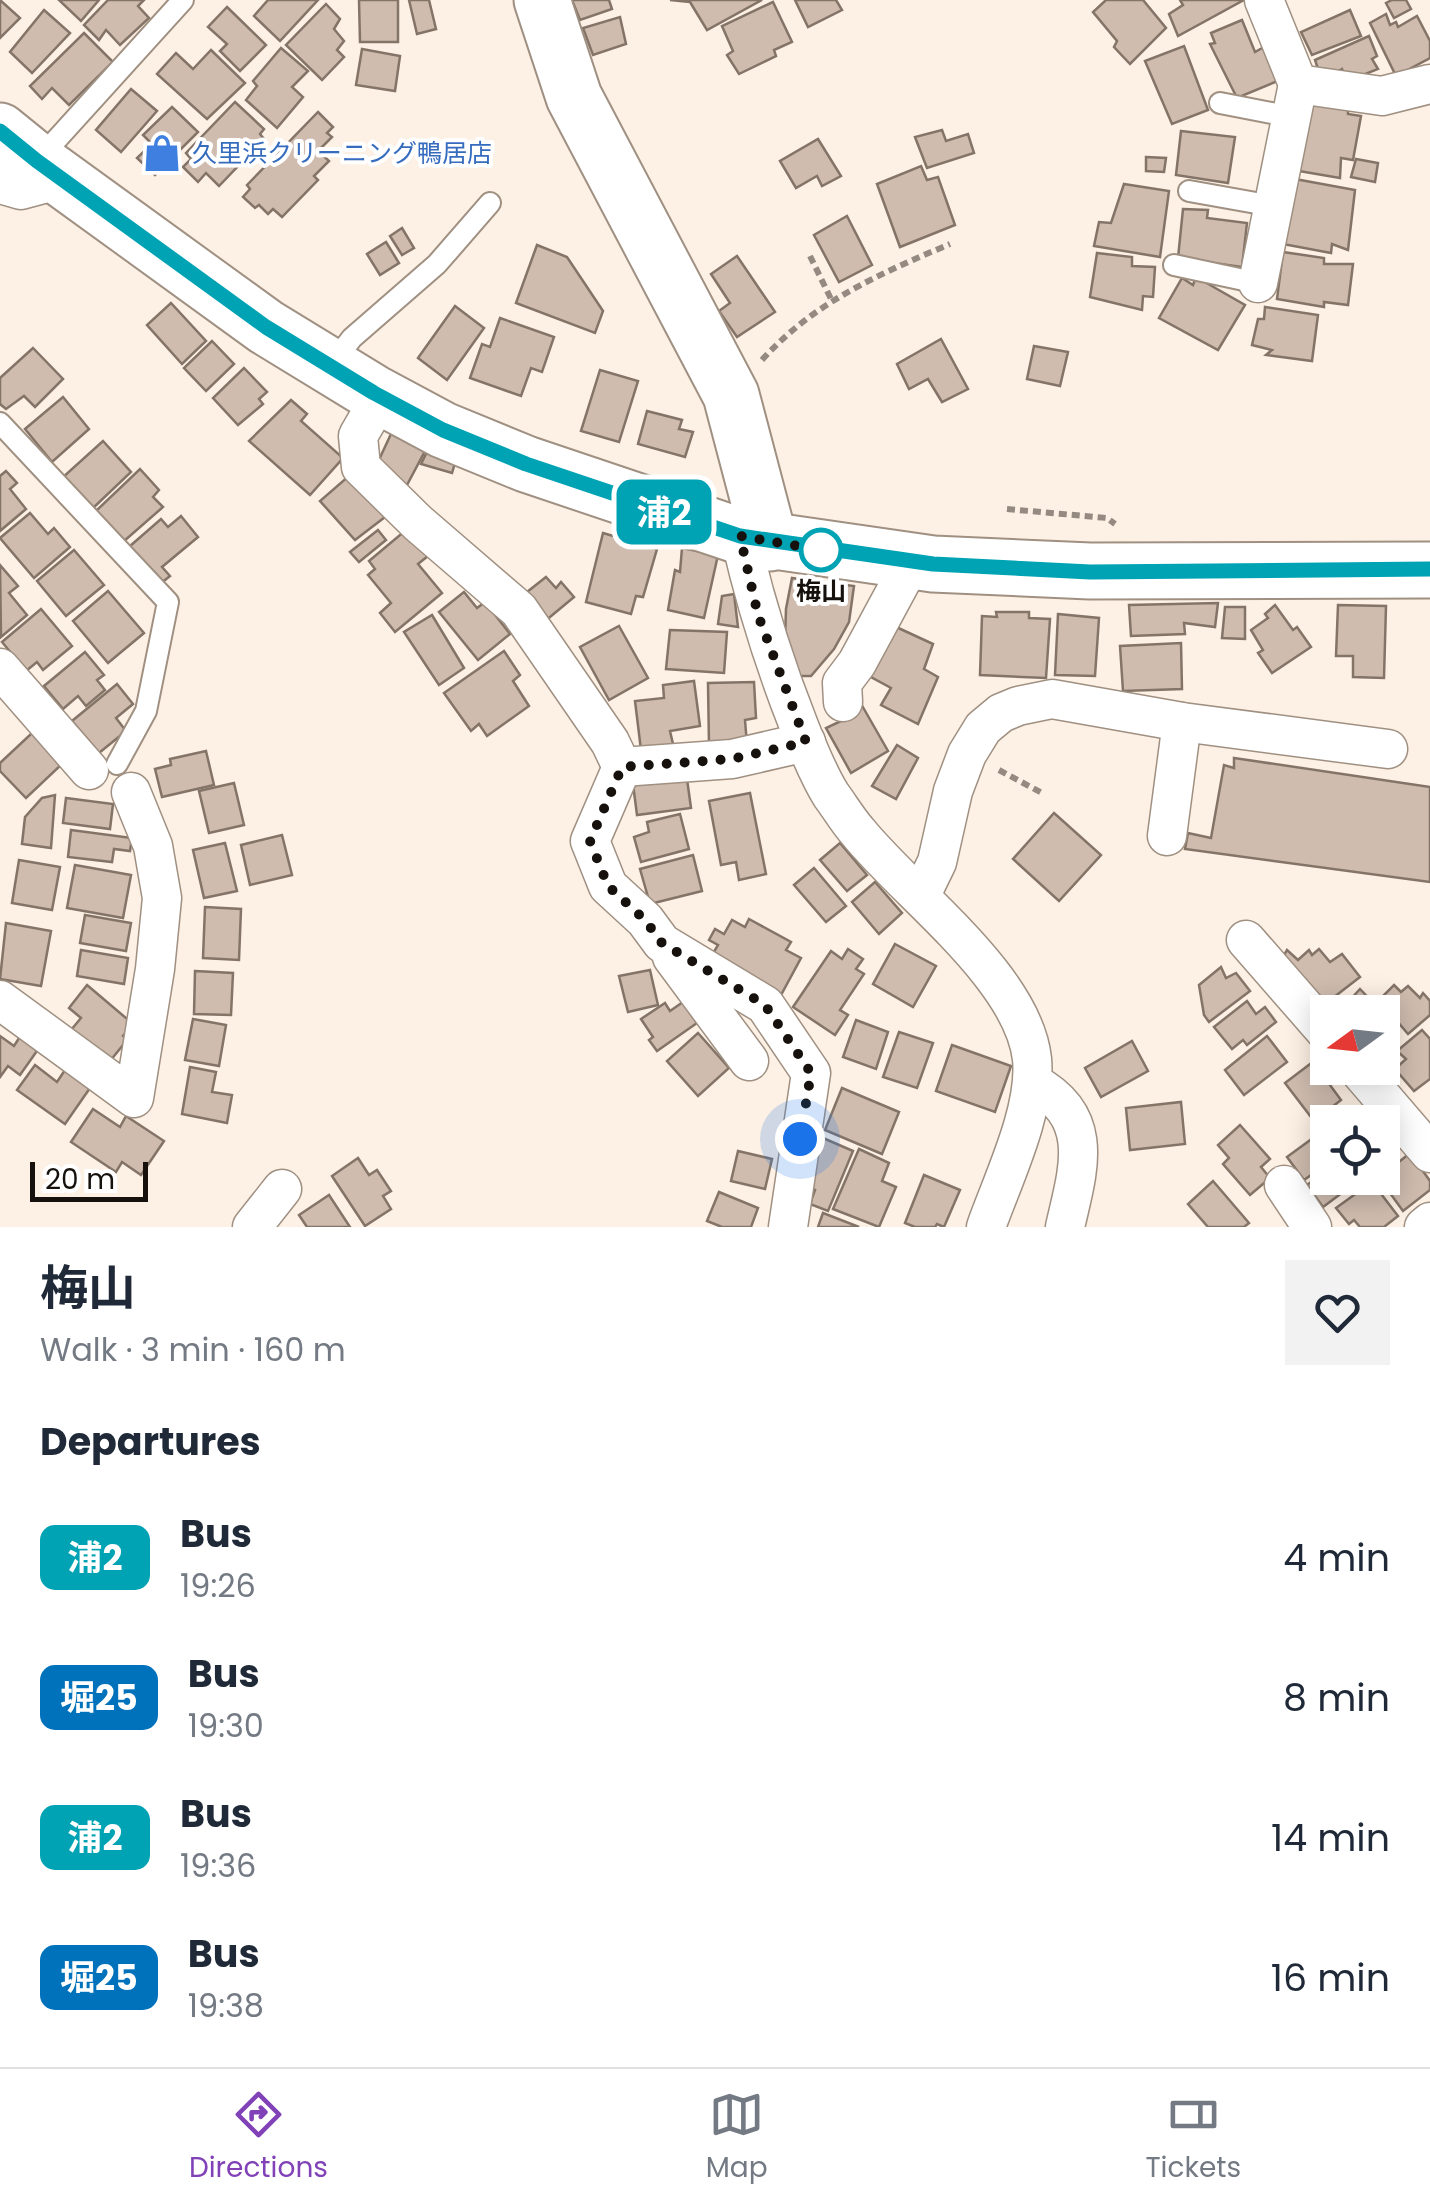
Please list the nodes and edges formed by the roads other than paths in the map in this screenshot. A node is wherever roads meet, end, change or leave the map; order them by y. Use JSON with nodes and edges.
{"nodes":[{"id":1,"x":184,"y":0,"type":"edge"},
{"id":2,"x":542,"y":0,"type":"edge"},
{"id":3,"x":1264,"y":0,"type":"edge"},
{"id":4,"x":1430,"y":84,"type":"edge"},
{"id":5,"x":1295,"y":100,"type":"junction"},
{"id":6,"x":1220,"y":104,"type":"dead end"},
{"id":7,"x":25,"y":164,"type":"edge"},
{"id":8,"x":1189,"y":192,"type":"dead end"},
{"id":9,"x":490,"y":203,"type":"dead end"},
{"id":10,"x":1274,"y":206,"type":"junction"},
{"id":11,"x":1174,"y":265,"type":"dead end"},
{"id":12,"x":1258,"y":282,"type":"joint"},
{"id":13,"x":330,"y":365,"type":"junction"},
{"id":14,"x":381,"y":396,"type":"junction"},
{"id":15,"x":0,"y":423,"type":"edge"},
{"id":16,"x":755,"y":540,"type":"junction"},
{"id":17,"x":911,"y":563,"type":"junction"},
{"id":18,"x":1430,"y":570,"type":"edge"},
{"id":19,"x":0,"y":668,"type":"edge"},
{"id":20,"x":843,"y":702,"type":"dead end"},
{"id":21,"x":1182,"y":722,"type":"junction"},
{"id":22,"x":806,"y":742,"type":"junction"},
{"id":23,"x":1388,"y":749,"type":"dead end"},
{"id":24,"x":622,"y":767,"type":"junction"},
{"id":25,"x":112,"y":775,"type":"junction"},
{"id":26,"x":1168,"y":836,"type":"dead end"},
{"id":27,"x":920,"y":894,"type":"junction"},
{"id":28,"x":1246,"y":940,"type":"dead end"},
{"id":29,"x":662,"y":943,"type":"junction"},
{"id":30,"x":0,"y":1000,"type":"edge"},
{"id":31,"x":1310,"y":1013,"type":"edge"},
{"id":32,"x":750,"y":1061,"type":"dead end"},
{"id":33,"x":1033,"y":1083,"type":"junction"},
{"id":34,"x":1371,"y":1085,"type":"edge"},
{"id":35,"x":1430,"y":1152,"type":"edge"},
{"id":36,"x":1284,"y":1184,"type":"dead end"},
{"id":37,"x":282,"y":1189,"type":"dead end"},
{"id":38,"x":1430,"y":1222,"type":"edge"},
{"id":39,"x":252,"y":1227,"type":"edge"},
{"id":40,"x":788,"y":1227,"type":"edge"},
{"id":41,"x":986,"y":1227,"type":"edge"},
{"id":42,"x":1065,"y":1227,"type":"edge"},
{"id":43,"x":1312,"y":1227,"type":"edge"},
{"id":44,"x":1424,"y":1227,"type":"edge"}],
"edges":[{"from":1,"to":7,"type":"lane"},
{"from":2,"to":16,"type":"main road"},
{"from":3,"to":5,"type":"street"},
{"from":4,"to":5,"type":"street"},
{"from":5,"to":6,"type":"lane"},
{"from":5,"to":10,"type":"street"},
{"from":7,"to":13,"type":"main road"},
{"from":8,"to":10,"type":"lane"},
{"from":9,"to":13,"type":"lane"},
{"from":10,"to":12,"type":"street"},
{"from":11,"to":12,"type":"lane"},
{"from":13,"to":14,"type":"main road"},
{"from":14,"to":16,"type":"main road"},
{"from":14,"to":24,"type":"street"},
{"from":15,"to":25,"type":"lane"},
{"from":16,"to":17,"type":"main road"},
{"from":16,"to":22,"type":"street"},
{"from":17,"to":18,"type":"main road"},
{"from":17,"to":20,"type":"street"},
{"from":19,"to":25,"type":"street"},
{"from":21,"to":23,"type":"street"},
{"from":21,"to":26,"type":"street"},
{"from":21,"to":27,"type":"street"},
{"from":22,"to":24,"type":"street"},
{"from":22,"to":27,"type":"street"},
{"from":24,"to":29,"type":"street"},
{"from":25,"to":30,"type":"street"},
{"from":27,"to":33,"type":"street"},
{"from":28,"to":31,"type":"street"},
{"from":29,"to":32,"type":"street"},
{"from":29,"to":40,"type":"street"},
{"from":33,"to":41,"type":"street"},
{"from":33,"to":42,"type":"street"},
{"from":34,"to":35,"type":"street"},
{"from":36,"to":43,"type":"street"},
{"from":37,"to":39,"type":"street"},
{"from":38,"to":44,"type":"street"}]}
